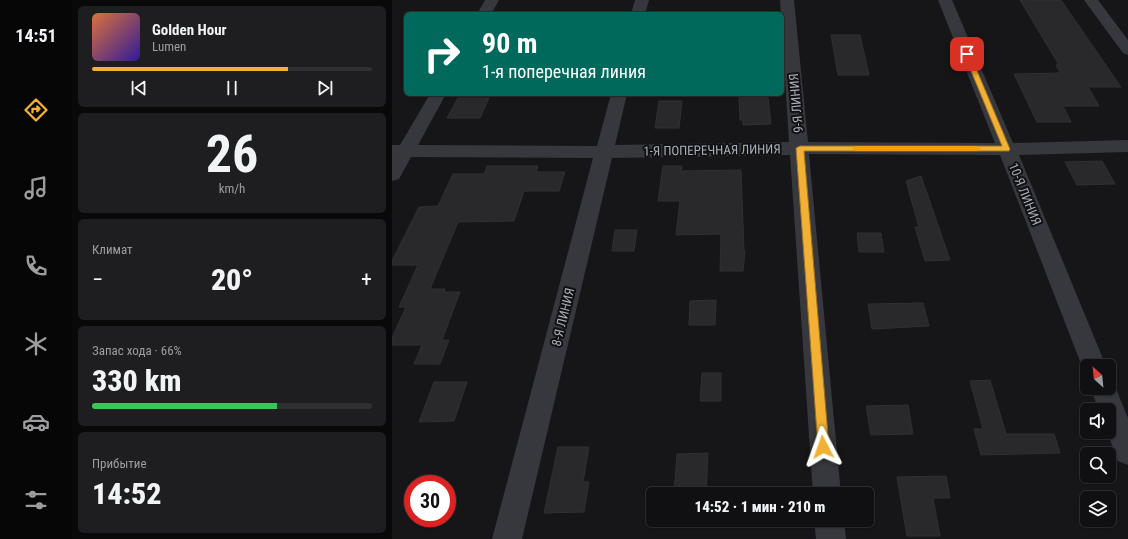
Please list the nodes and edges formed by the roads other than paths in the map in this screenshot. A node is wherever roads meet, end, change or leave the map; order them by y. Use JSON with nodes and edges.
{"nodes":[{"id":1,"x":492,"y":0,"type":"edge"},
{"id":2,"x":642,"y":0,"type":"edge"},
{"id":3,"x":788,"y":0,"type":"edge"},
{"id":4,"x":944,"y":0,"type":"edge"},
{"id":5,"x":1091,"y":0,"type":"edge"},
{"id":6,"x":485,"y":12,"type":"edge"},
{"id":7,"x":639,"y":12,"type":"edge"},
{"id":8,"x":1128,"y":50,"type":"edge"},
{"id":9,"x":437,"y":96,"type":"edge"},
{"id":10,"x":619,"y":96,"type":"edge"},
{"id":11,"x":1128,"y":146,"type":"edge"},
{"id":12,"x":800,"y":148,"type":"junction"},
{"id":13,"x":1007,"y":149,"type":"junction"},
{"id":14,"x":399,"y":151,"type":"edge"},
{"id":15,"x":605,"y":152,"type":"junction"},
{"id":16,"x":392,"y":174,"type":"edge"},
{"id":17,"x":1091,"y":359,"type":"edge"},
{"id":18,"x":1105,"y":395,"type":"edge"},
{"id":19,"x":1128,"y":451,"type":"edge"},
{"id":20,"x":826,"y":487,"type":"edge"},
{"id":21,"x":829,"y":527,"type":"edge"},
{"id":22,"x":507,"y":539,"type":"edge"},
{"id":23,"x":830,"y":539,"type":"edge"}],
"edges":[{"from":1,"to":6,"type":"street"},
{"from":2,"to":7,"type":"street"},
{"from":3,"to":12,"type":"street","name":"9-Я ЛИНИЯ"},
{"from":4,"to":13,"type":"street","name":"10-Я ЛИНИЯ"},
{"from":5,"to":8,"type":"street"},
{"from":9,"to":14,"type":"street"},
{"from":10,"to":15,"type":"street","name":"8-Я ЛИНИЯ"},
{"from":11,"to":13,"type":"street","name":"1-Я ПОПЕРЕЧНАЯ ЛИНИЯ"},
{"from":12,"to":13,"type":"street","name":"1-Я ПОПЕРЕЧНАЯ ЛИНИЯ"},
{"from":12,"to":15,"type":"street","name":"1-Я ПОПЕРЕЧНАЯ ЛИНИЯ"},
{"from":12,"to":20,"type":"street","name":"9-Я ЛИНИЯ"},
{"from":13,"to":17,"type":"street","name":"10-Я ЛИНИЯ"},
{"from":14,"to":15,"type":"street","name":"1-Я ПОПЕРЕЧНАЯ ЛИНИЯ"},
{"from":14,"to":16,"type":"street"},
{"from":15,"to":22,"type":"street","name":"8-Я ЛИНИЯ"},
{"from":18,"to":19,"type":"street"},
{"from":21,"to":23,"type":"street"}]}
